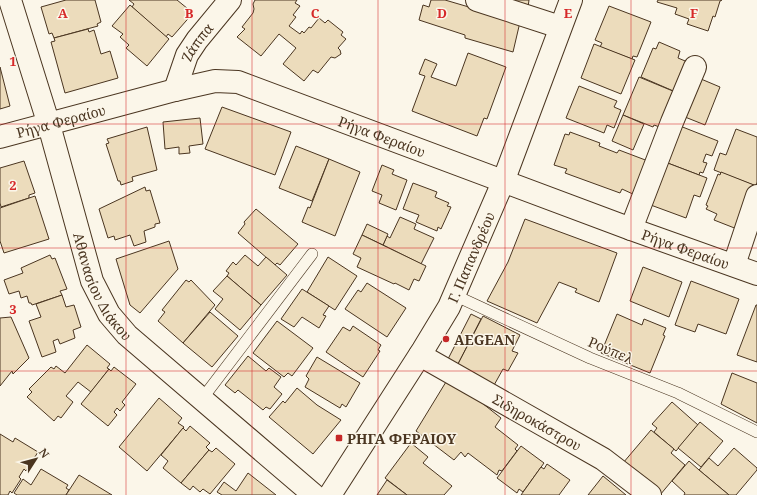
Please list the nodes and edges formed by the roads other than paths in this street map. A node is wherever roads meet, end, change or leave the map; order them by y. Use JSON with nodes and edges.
{"nodes":[{"id":1,"x":10,"y":0,"type":"edge"},
{"id":2,"x":230,"y":0,"type":"edge"},
{"id":3,"x":477,"y":0,"type":"edge"},
{"id":4,"x":571,"y":0,"type":"edge"},
{"id":5,"x":560,"y":27,"type":"junction"},
{"id":6,"x":696,"y":67,"type":"dead end"},
{"id":7,"x":175,"y":90,"type":"junction"},
{"id":8,"x":49,"y":125,"type":"junction"},
{"id":9,"x":0,"y":137,"type":"edge"},
{"id":10,"x":503,"y":182,"type":"junction"},
{"id":11,"x":757,"y":196,"type":"edge"},
{"id":12,"x":631,"y":229,"type":"junction"},
{"id":13,"x":312,"y":254,"type":"dead end"},
{"id":14,"x":734,"y":265,"type":"junction"},
{"id":15,"x":757,"y":274,"type":"edge"},
{"id":16,"x":454,"y":294,"type":"junction"},
{"id":17,"x":420,"y":355,"type":"junction"},
{"id":18,"x":202,"y":399,"type":"junction"},
{"id":19,"x":757,"y":432,"type":"edge"},
{"id":20,"x":314,"y":495,"type":"edge"},
{"id":21,"x":330,"y":495,"type":"edge"},
{"id":22,"x":650,"y":495,"type":"edge"}],
"edges":[{"from":1,"to":8,"type":"street","name":"Αθανασίου Διάκου"},
{"from":2,"to":7,"type":"street","name":"Ζάππα"},
{"from":3,"to":5,"type":"street"},
{"from":4,"to":5,"type":"street","name":"Γ. Παπανδρέου"},
{"from":5,"to":10,"type":"street","name":"Γ. Παπανδρέου"},
{"from":6,"to":12,"type":"street"},
{"from":7,"to":8,"type":"street","name":"Ρήγα Φεραίου"},
{"from":7,"to":10,"type":"street","name":"Ρήγα Φεραίου"},
{"from":8,"to":9,"type":"street","name":"Ρήγα Φεραίου"},
{"from":8,"to":18,"type":"street","name":"Αθανασίου Διάκου"},
{"from":10,"to":12,"type":"street","name":"Ρήγα Φεραίου"},
{"from":10,"to":16,"type":"street","name":"Γ. Παπανδρέου"},
{"from":11,"to":14,"type":"street"},
{"from":12,"to":14,"type":"street","name":"Ρήγα Φεραίου"},
{"from":13,"to":18,"type":"lane"},
{"from":14,"to":15,"type":"street","name":"Ρήγα Φεραίου"},
{"from":16,"to":17,"type":"street","name":"Γ. Παπανδρέου"},
{"from":16,"to":19,"type":"lane","name":"Ρούπελ"},
{"from":17,"to":21,"type":"street","name":"Γ. Παπανδρέου"},
{"from":17,"to":22,"type":"street","name":"Σιδηροκάστρου"},
{"from":18,"to":20,"type":"street","name":"Αθανασίου Διάκου"}]}
